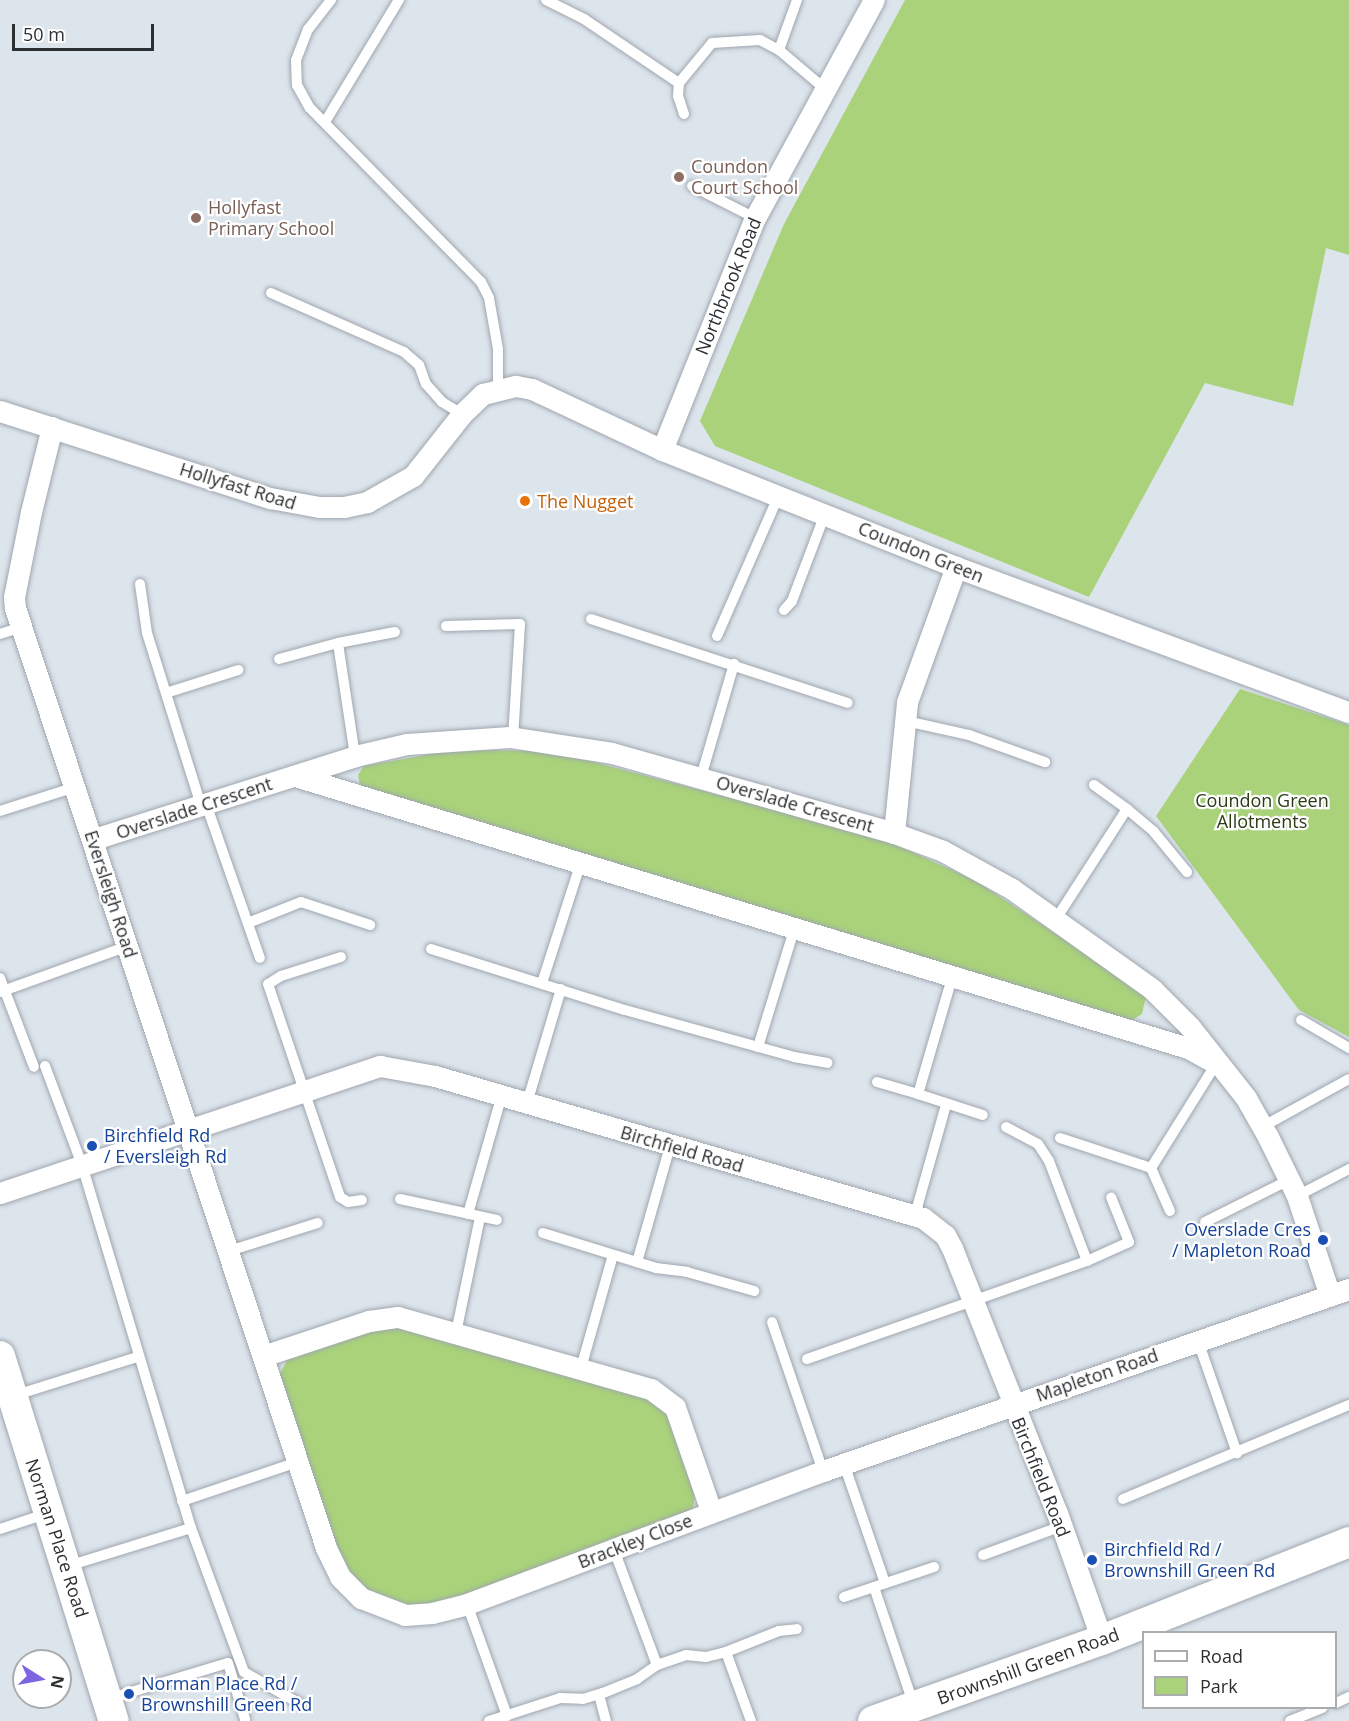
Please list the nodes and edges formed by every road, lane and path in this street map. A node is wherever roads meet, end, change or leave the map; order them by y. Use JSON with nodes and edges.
{"nodes":[{"id":1,"x":331,"y":0,"type":"edge"},
{"id":2,"x":399,"y":0,"type":"edge"},
{"id":3,"x":546,"y":0,"type":"edge"},
{"id":4,"x":797,"y":0,"type":"edge"},
{"id":5,"x":874,"y":0,"type":"edge"},
{"id":6,"x":779,"y":50,"type":"junction"},
{"id":7,"x":680,"y":83,"type":"junction"},
{"id":8,"x":825,"y":89,"type":"junction"},
{"id":9,"x":684,"y":114,"type":"dead end"},
{"id":10,"x":323,"y":121,"type":"junction"},
{"id":11,"x":692,"y":186,"type":"dead end"},
{"id":12,"x":754,"y":218,"type":"junction"},
{"id":13,"x":271,"y":293,"type":"dead end"},
{"id":14,"x":498,"y":388,"type":"junction"},
{"id":15,"x":0,"y":411,"type":"edge"},
{"id":16,"x":462,"y":414,"type":"junction"},
{"id":17,"x":52,"y":427,"type":"junction"},
{"id":18,"x":662,"y":450,"type":"junction"},
{"id":19,"x":779,"y":495,"type":"junction"},
{"id":20,"x":825,"y":514,"type":"junction"},
{"id":21,"x":956,"y":567,"type":"junction"},
{"id":22,"x":140,"y":584,"type":"dead end"},
{"id":23,"x":784,"y":610,"type":"dead end"},
{"id":24,"x":591,"y":619,"type":"dead end"},
{"id":25,"x":446,"y":626,"type":"dead end"},
{"id":26,"x":21,"y":627,"type":"junction"},
{"id":27,"x":395,"y":632,"type":"dead end"},
{"id":28,"x":0,"y":634,"type":"edge"},
{"id":29,"x":717,"y":636,"type":"dead end"},
{"id":30,"x":338,"y":643,"type":"junction"},
{"id":31,"x":279,"y":659,"type":"dead end"},
{"id":32,"x":734,"y":664,"type":"junction"},
{"id":33,"x":238,"y":670,"type":"dead end"},
{"id":34,"x":165,"y":693,"type":"junction"},
{"id":35,"x":848,"y":703,"type":"dead end"},
{"id":36,"x":1349,"y":712,"type":"edge"},
{"id":37,"x":906,"y":721,"type":"junction"},
{"id":38,"x":513,"y":737,"type":"junction"},
{"id":39,"x":355,"y":756,"type":"junction"},
{"id":40,"x":1045,"y":762,"type":"dead end"},
{"id":41,"x":295,"y":776,"type":"junction"},
{"id":42,"x":701,"y":777,"type":"junction"},
{"id":43,"x":1094,"y":785,"type":"dead end"},
{"id":44,"x":75,"y":787,"type":"junction"},
{"id":45,"x":204,"y":804,"type":"junction"},
{"id":46,"x":1126,"y":808,"type":"junction"},
{"id":47,"x":0,"y":811,"type":"edge"},
{"id":48,"x":894,"y":832,"type":"junction"},
{"id":49,"x":94,"y":839,"type":"junction"},
{"id":50,"x":580,"y":866,"type":"junction"},
{"id":51,"x":1187,"y":872,"type":"dead end"},
{"id":52,"x":1056,"y":919,"type":"junction"},
{"id":53,"x":248,"y":923,"type":"junction"},
{"id":54,"x":370,"y":925,"type":"dead end"},
{"id":55,"x":794,"y":930,"type":"junction"},
{"id":56,"x":128,"y":946,"type":"junction"},
{"id":57,"x":431,"y":949,"type":"dead end"},
{"id":58,"x":341,"y":957,"type":"dead end"},
{"id":59,"x":260,"y":958,"type":"dead end"},
{"id":60,"x":0,"y":978,"type":"edge"},
{"id":61,"x":952,"y":978,"type":"junction"},
{"id":62,"x":542,"y":983,"type":"junction"},
{"id":63,"x":561,"y":988,"type":"junction"},
{"id":64,"x":2,"y":991,"type":"edge"},
{"id":65,"x":1301,"y":1020,"type":"dead end"},
{"id":66,"x":758,"y":1047,"type":"junction"},
{"id":67,"x":1349,"y":1048,"type":"edge"},
{"id":68,"x":827,"y":1063,"type":"dead end"},
{"id":69,"x":1220,"y":1066,"type":"junction"},
{"id":70,"x":1349,"y":1079,"type":"edge"},
{"id":71,"x":877,"y":1082,"type":"dead end"},
{"id":72,"x":303,"y":1091,"type":"junction"},
{"id":73,"x":918,"y":1094,"type":"junction"},
{"id":74,"x":502,"y":1095,"type":"junction"},
{"id":75,"x":527,"y":1103,"type":"junction"},
{"id":76,"x":946,"y":1105,"type":"junction"},
{"id":77,"x":983,"y":1115,"type":"dead end"},
{"id":78,"x":1006,"y":1126,"type":"dead end"},
{"id":79,"x":1262,"y":1127,"type":"junction"},
{"id":80,"x":187,"y":1129,"type":"junction"},
{"id":81,"x":1060,"y":1138,"type":"dead end"},
{"id":82,"x":670,"y":1146,"type":"junction"},
{"id":83,"x":82,"y":1165,"type":"junction"},
{"id":84,"x":1151,"y":1168,"type":"junction"},
{"id":85,"x":1349,"y":1168,"type":"edge"},
{"id":86,"x":1293,"y":1188,"type":"junction"},
{"id":87,"x":0,"y":1193,"type":"edge"},
{"id":88,"x":1111,"y":1197,"type":"dead end"},
{"id":89,"x":400,"y":1199,"type":"dead end"},
{"id":90,"x":362,"y":1200,"type":"dead end"},
{"id":91,"x":1170,"y":1211,"type":"dead end"},
{"id":92,"x":468,"y":1214,"type":"junction"},
{"id":93,"x":915,"y":1215,"type":"junction"},
{"id":94,"x":480,"y":1217,"type":"junction"},
{"id":95,"x":497,"y":1220,"type":"dead end"},
{"id":96,"x":1205,"y":1222,"type":"dead end"},
{"id":97,"x":318,"y":1223,"type":"dead end"},
{"id":98,"x":543,"y":1233,"type":"dead end"},
{"id":99,"x":229,"y":1251,"type":"junction"},
{"id":100,"x":613,"y":1255,"type":"junction"},
{"id":101,"x":1087,"y":1261,"type":"junction"},
{"id":102,"x":637,"y":1262,"type":"junction"},
{"id":103,"x":754,"y":1291,"type":"dead end"},
{"id":104,"x":1339,"y":1292,"type":"edge"},
{"id":105,"x":973,"y":1300,"type":"junction"},
{"id":106,"x":772,"y":1322,"type":"dead end"},
{"id":107,"x":456,"y":1333,"type":"junction"},
{"id":108,"x":1198,"y":1341,"type":"junction"},
{"id":109,"x":0,"y":1356,"type":"edge"},
{"id":110,"x":263,"y":1356,"type":"junction"},
{"id":111,"x":137,"y":1357,"type":"junction"},
{"id":112,"x":807,"y":1359,"type":"dead end"},
{"id":113,"x":581,"y":1368,"type":"junction"},
{"id":114,"x":12,"y":1396,"type":"junction"},
{"id":115,"x":1013,"y":1404,"type":"junction"},
{"id":116,"x":1349,"y":1405,"type":"edge"},
{"id":117,"x":1237,"y":1454,"type":"junction"},
{"id":118,"x":298,"y":1462,"type":"junction"},
{"id":119,"x":834,"y":1467,"type":"junction"},
{"id":120,"x":1123,"y":1499,"type":"dead end"},
{"id":121,"x":182,"y":1501,"type":"junction"},
{"id":122,"x":711,"y":1511,"type":"junction"},
{"id":123,"x":48,"y":1513,"type":"junction"},
{"id":124,"x":1062,"y":1526,"type":"junction"},
{"id":125,"x":191,"y":1528,"type":"junction"},
{"id":126,"x":0,"y":1529,"type":"edge"},
{"id":127,"x":1348,"y":1546,"type":"edge"},
{"id":128,"x":614,"y":1550,"type":"junction"},
{"id":129,"x":983,"y":1555,"type":"dead end"},
{"id":130,"x":66,"y":1567,"type":"junction"},
{"id":131,"x":934,"y":1567,"type":"dead end"},
{"id":132,"x":885,"y":1583,"type":"junction"},
{"id":133,"x":874,"y":1587,"type":"junction"},
{"id":134,"x":844,"y":1597,"type":"dead end"},
{"id":135,"x":467,"y":1604,"type":"junction"},
{"id":136,"x":797,"y":1629,"type":"dead end"},
{"id":137,"x":1102,"y":1641,"type":"junction"},
{"id":138,"x":726,"y":1652,"type":"junction"},
{"id":139,"x":657,"y":1665,"type":"junction"},
{"id":140,"x":599,"y":1695,"type":"junction"},
{"id":141,"x":300,"y":1704,"type":"dead end"},
{"id":142,"x":924,"y":1707,"type":"junction"},
{"id":143,"x":1318,"y":1709,"type":"edge"},
{"id":144,"x":111,"y":1710,"type":"edge"},
{"id":145,"x":507,"y":1716,"type":"junction"},
{"id":146,"x":245,"y":1719,"type":"dead end"},
{"id":147,"x":489,"y":1721,"type":"edge"},
{"id":148,"x":606,"y":1721,"type":"edge"},
{"id":149,"x":751,"y":1721,"type":"edge"},
{"id":150,"x":873,"y":1721,"type":"edge"},
{"id":151,"x":1290,"y":1721,"type":"edge"}],
"edges":[{"from":1,"to":10,"type":"lane"},
{"from":2,"to":10,"type":"lane"},
{"from":3,"to":7,"type":"lane"},
{"from":4,"to":6,"type":"lane"},
{"from":5,"to":8,"type":"street","name":"Northbrook Road"},
{"from":6,"to":7,"type":"lane"},
{"from":6,"to":8,"type":"lane"},
{"from":7,"to":9,"type":"lane"},
{"from":8,"to":12,"type":"street","name":"Northbrook Road"},
{"from":10,"to":14,"type":"lane"},
{"from":11,"to":12,"type":"lane"},
{"from":12,"to":18,"type":"street","name":"Northbrook Road"},
{"from":13,"to":16,"type":"lane"},
{"from":14,"to":16,"type":"street","name":"Hollyfast Road"},
{"from":14,"to":18,"type":"street","name":"Coundon Green"},
{"from":15,"to":17,"type":"street","name":"Hollyfast Road"},
{"from":16,"to":17,"type":"street","name":"Hollyfast Road"},
{"from":17,"to":26,"type":"street","name":"Eversleigh Road"},
{"from":18,"to":19,"type":"street","name":"Coundon Green"},
{"from":19,"to":20,"type":"street","name":"Coundon Green"},
{"from":19,"to":29,"type":"lane"},
{"from":20,"to":21,"type":"street","name":"Coundon Green"},
{"from":20,"to":23,"type":"lane"},
{"from":21,"to":36,"type":"street","name":"Coundon Green"},
{"from":21,"to":37,"type":"street"},
{"from":22,"to":34,"type":"lane"},
{"from":24,"to":32,"type":"lane"},
{"from":25,"to":38,"type":"lane"},
{"from":26,"to":28,"type":"lane"},
{"from":26,"to":44,"type":"street","name":"Eversleigh Road"},
{"from":27,"to":30,"type":"lane"},
{"from":30,"to":31,"type":"lane"},
{"from":30,"to":39,"type":"lane"},
{"from":32,"to":35,"type":"lane"},
{"from":32,"to":42,"type":"lane"},
{"from":33,"to":34,"type":"lane"},
{"from":34,"to":45,"type":"lane"},
{"from":37,"to":40,"type":"lane"},
{"from":37,"to":48,"type":"street"},
{"from":38,"to":39,"type":"street","name":"Overslade Crescent"},
{"from":38,"to":42,"type":"street","name":"Overslade Crescent"},
{"from":39,"to":41,"type":"street","name":"Overslade Crescent"},
{"from":41,"to":45,"type":"street","name":"Overslade Crescent"},
{"from":41,"to":50,"type":"street","name":"Overslade Crescent"},
{"from":42,"to":48,"type":"street","name":"Overslade Crescent"},
{"from":43,"to":46,"type":"lane"},
{"from":44,"to":47,"type":"lane"},
{"from":44,"to":49,"type":"street","name":"Eversleigh Road"},
{"from":45,"to":49,"type":"street","name":"Overslade Crescent"},
{"from":45,"to":53,"type":"lane"},
{"from":46,"to":51,"type":"lane"},
{"from":46,"to":52,"type":"lane"},
{"from":48,"to":52,"type":"street","name":"Overslade Crescent"},
{"from":49,"to":56,"type":"street","name":"Eversleigh Road"},
{"from":50,"to":55,"type":"street","name":"Overslade Crescent"},
{"from":50,"to":62,"type":"lane"},
{"from":52,"to":69,"type":"street","name":"Overslade Crescent"},
{"from":53,"to":54,"type":"lane"},
{"from":53,"to":59,"type":"lane"},
{"from":55,"to":61,"type":"street","name":"Overslade Crescent"},
{"from":55,"to":66,"type":"lane"},
{"from":56,"to":64,"type":"lane"},
{"from":56,"to":80,"type":"street","name":"Eversleigh Road"},
{"from":57,"to":62,"type":"lane"},
{"from":58,"to":72,"type":"lane"},
{"from":60,"to":64,"type":"lane"},
{"from":61,"to":69,"type":"street","name":"Overslade Crescent"},
{"from":61,"to":73,"type":"lane"},
{"from":62,"to":63,"type":"lane"},
{"from":63,"to":66,"type":"lane"},
{"from":63,"to":75,"type":"lane"},
{"from":64,"to":83,"type":"lane"},
{"from":65,"to":67,"type":"lane"},
{"from":66,"to":68,"type":"lane"},
{"from":69,"to":79,"type":"street","name":"Overslade Crescent"},
{"from":69,"to":84,"type":"lane"},
{"from":70,"to":79,"type":"lane"},
{"from":71,"to":73,"type":"lane"},
{"from":72,"to":74,"type":"street","name":"Birchfield Road"},
{"from":72,"to":80,"type":"street","name":"Birchfield Road"},
{"from":72,"to":90,"type":"lane"},
{"from":73,"to":76,"type":"lane"},
{"from":74,"to":75,"type":"street","name":"Birchfield Road"},
{"from":74,"to":92,"type":"lane"},
{"from":75,"to":82,"type":"street","name":"Birchfield Road"},
{"from":76,"to":77,"type":"lane"},
{"from":76,"to":93,"type":"lane"},
{"from":78,"to":101,"type":"lane"},
{"from":79,"to":86,"type":"street","name":"Overslade Crescent"},
{"from":80,"to":83,"type":"street","name":"Birchfield Road"},
{"from":80,"to":99,"type":"street","name":"Eversleigh Road"},
{"from":81,"to":84,"type":"lane"},
{"from":82,"to":93,"type":"street","name":"Birchfield Road"},
{"from":82,"to":102,"type":"lane"},
{"from":83,"to":87,"type":"street","name":"Birchfield Road"},
{"from":83,"to":111,"type":"lane"},
{"from":84,"to":91,"type":"lane"},
{"from":85,"to":86,"type":"lane"},
{"from":86,"to":96,"type":"lane"},
{"from":86,"to":104,"type":"street","name":"Overslade Crescent"},
{"from":88,"to":101,"type":"lane"},
{"from":89,"to":92,"type":"lane"},
{"from":92,"to":94,"type":"lane"},
{"from":93,"to":105,"type":"street","name":"Birchfield Road"},
{"from":94,"to":95,"type":"lane"},
{"from":94,"to":107,"type":"lane"},
{"from":97,"to":99,"type":"lane"},
{"from":98,"to":100,"type":"lane"},
{"from":99,"to":110,"type":"street","name":"Eversleigh Road"},
{"from":100,"to":102,"type":"lane"},
{"from":100,"to":113,"type":"lane"},
{"from":101,"to":105,"type":"lane"},
{"from":102,"to":103,"type":"lane"},
{"from":104,"to":108,"type":"street","name":"Mapleton Road"},
{"from":105,"to":112,"type":"lane"},
{"from":105,"to":115,"type":"street","name":"Birchfield Road"},
{"from":106,"to":119,"type":"lane"},
{"from":107,"to":110,"type":"street","name":"Brackley Close"},
{"from":107,"to":113,"type":"street","name":"Brackley Close"},
{"from":108,"to":115,"type":"street","name":"Mapleton Road"},
{"from":108,"to":117,"type":"lane"},
{"from":109,"to":114,"type":"street","name":"Norman Place Road"},
{"from":110,"to":118,"type":"street","name":"Brackley Close"},
{"from":111,"to":114,"type":"lane"},
{"from":111,"to":121,"type":"lane"},
{"from":113,"to":122,"type":"street","name":"Brackley Close"},
{"from":114,"to":123,"type":"street","name":"Norman Place Road"},
{"from":115,"to":119,"type":"street","name":"Mapleton Road"},
{"from":115,"to":124,"type":"street","name":"Birchfield Road"},
{"from":116,"to":117,"type":"lane"},
{"from":117,"to":120,"type":"lane"},
{"from":118,"to":121,"type":"lane"},
{"from":118,"to":135,"type":"street","name":"Brackley Close"},
{"from":119,"to":122,"type":"street","name":"Mapleton Road"},
{"from":119,"to":132,"type":"lane"},
{"from":121,"to":125,"type":"lane"},
{"from":122,"to":128,"type":"street","name":"Brackley Close"},
{"from":123,"to":126,"type":"lane"},
{"from":123,"to":130,"type":"street","name":"Norman Place Road"},
{"from":124,"to":129,"type":"lane"},
{"from":124,"to":137,"type":"street","name":"Birchfield Road"},
{"from":125,"to":130,"type":"lane"},
{"from":125,"to":141,"type":"lane"},
{"from":127,"to":137,"type":"street","name":"Brownshill Green Road"},
{"from":128,"to":135,"type":"street","name":"Brackley Close"},
{"from":128,"to":139,"type":"lane"},
{"from":130,"to":144,"type":"street","name":"Norman Place Road"},
{"from":131,"to":132,"type":"lane"},
{"from":132,"to":133,"type":"lane"},
{"from":133,"to":134,"type":"lane"},
{"from":133,"to":142,"type":"lane"},
{"from":135,"to":145,"type":"lane"},
{"from":136,"to":138,"type":"lane"},
{"from":137,"to":142,"type":"street","name":"Brownshill Green Road"},
{"from":138,"to":139,"type":"lane"},
{"from":138,"to":149,"type":"lane"},
{"from":139,"to":140,"type":"lane"},
{"from":140,"to":145,"type":"lane"},
{"from":140,"to":148,"type":"lane"},
{"from":142,"to":150,"type":"street","name":"Brownshill Green Road"},
{"from":143,"to":151,"type":"lane"},
{"from":144,"to":146,"type":"lane"},
{"from":145,"to":147,"type":"lane"}]}
